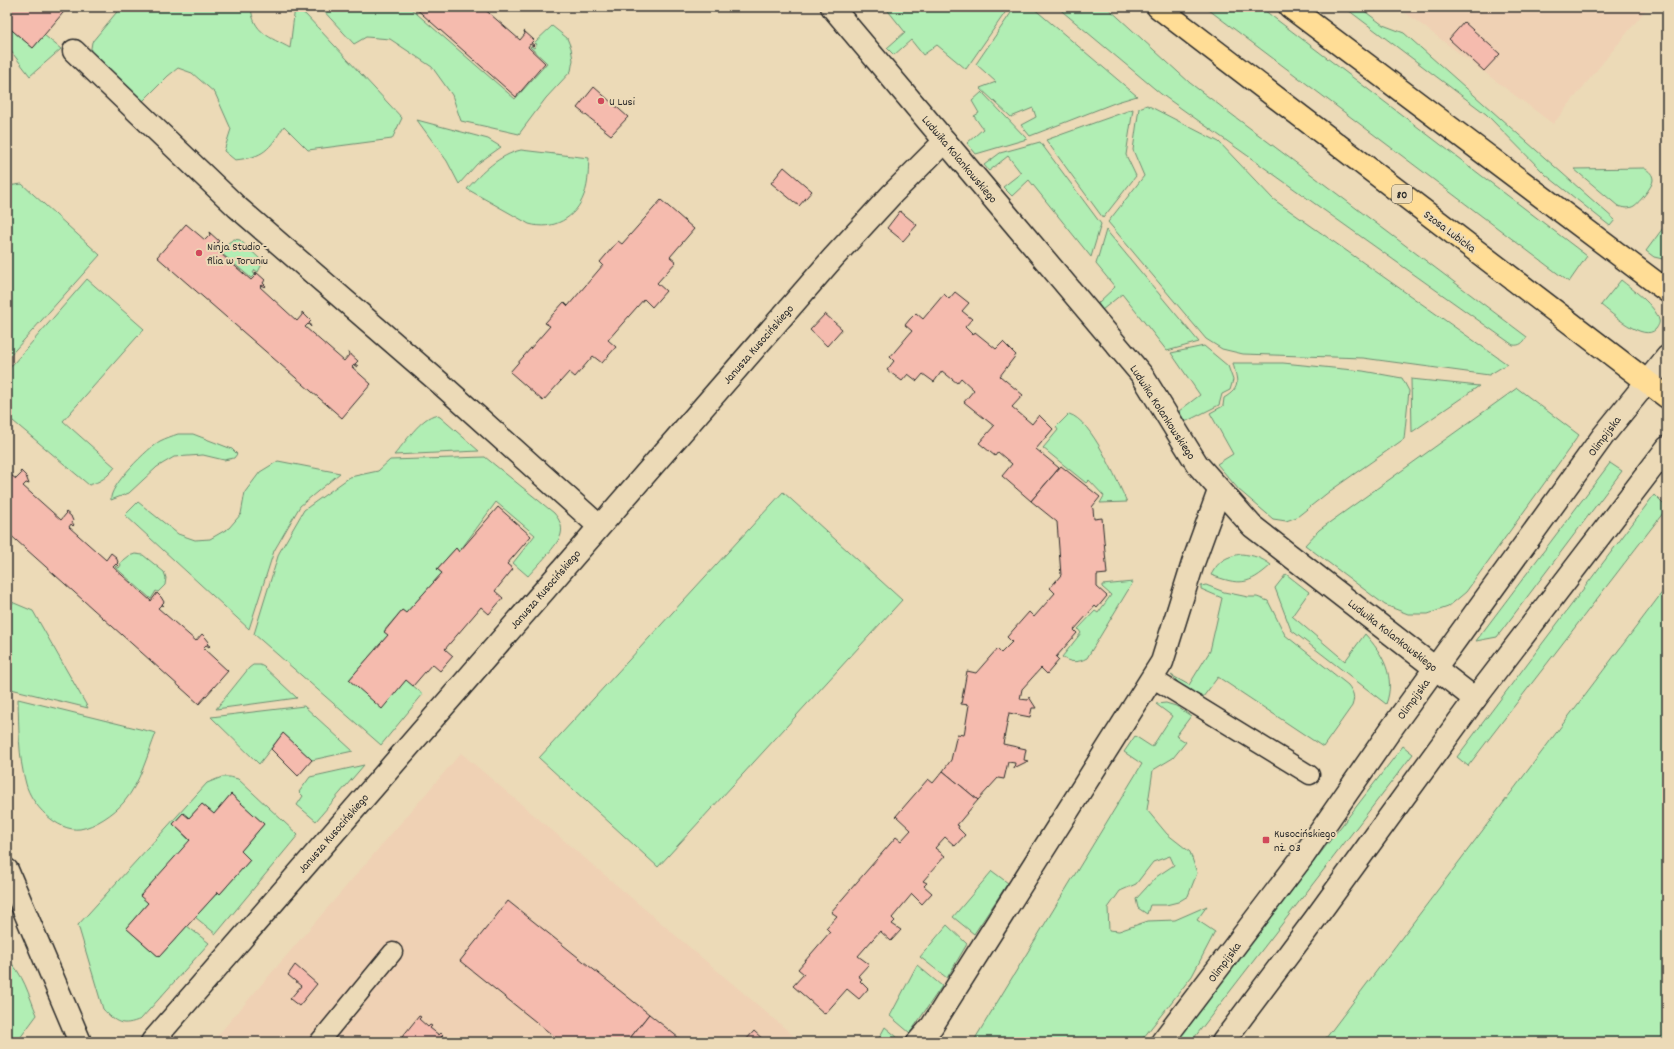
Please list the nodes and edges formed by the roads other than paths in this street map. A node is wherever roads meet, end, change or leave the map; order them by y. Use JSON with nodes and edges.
{"nodes":[{"id":1,"x":832,"y":7,"type":"edge"},
{"id":2,"x":1158,"y":7,"type":"edge"},
{"id":3,"x":1290,"y":7,"type":"edge"},
{"id":4,"x":74,"y":51,"type":"dead end"},
{"id":5,"x":945,"y":141,"type":"junction"},
{"id":6,"x":1667,"y":291,"type":"edge"},
{"id":7,"x":1667,"y":358,"type":"edge"},
{"id":8,"x":1647,"y":381,"type":"junction"},
{"id":9,"x":1667,"y":397,"type":"edge"},
{"id":10,"x":1667,"y":448,"type":"edge"},
{"id":11,"x":1219,"y":491,"type":"junction"},
{"id":12,"x":599,"y":526,"type":"junction"},
{"id":13,"x":1436,"y":668,"type":"junction"},
{"id":14,"x":1152,"y":678,"type":"junction"},
{"id":15,"x":1475,"y":699,"type":"junction"},
{"id":16,"x":1310,"y":775,"type":"dead end"},
{"id":17,"x":7,"y":870,"type":"edge"},
{"id":18,"x":393,"y":952,"type":"dead end"},
{"id":19,"x":80,"y":1042,"type":"edge"},
{"id":20,"x":152,"y":1042,"type":"edge"},
{"id":21,"x":319,"y":1042,"type":"edge"},
{"id":22,"x":918,"y":1042,"type":"edge"},
{"id":23,"x":1162,"y":1042,"type":"edge"},
{"id":24,"x":1223,"y":1042,"type":"edge"}],
"edges":[{"from":1,"to":5,"type":"street","name":"Ludwika Kolankowskiego"},
{"from":2,"to":8,"type":"main road","name":"Szosa Lubicka","number":"80"},
{"from":3,"to":6,"type":"main road"},
{"from":4,"to":12,"type":"street"},
{"from":5,"to":11,"type":"street","name":"Ludwika Kolankowskiego"},
{"from":5,"to":12,"type":"street","name":"Janusza Kusocińskiego"},
{"from":7,"to":8,"type":"street","name":"Olimpijska"},
{"from":8,"to":9,"type":"main road","name":"Szosa Lubicka","number":"80"},
{"from":8,"to":13,"type":"street","name":"Olimpijska"},
{"from":10,"to":15,"type":"street"},
{"from":11,"to":13,"type":"street","name":"Ludwika Kolankowskiego"},
{"from":11,"to":14,"type":"street"},
{"from":12,"to":20,"type":"street","name":"Janusza Kusocińskiego"},
{"from":13,"to":15,"type":"street","name":"Ludwika Kolankowskiego"},
{"from":13,"to":23,"type":"street","name":"Olimpijska"},
{"from":14,"to":16,"type":"lane"},
{"from":14,"to":22,"type":"street"},
{"from":15,"to":24,"type":"street"},
{"from":17,"to":19,"type":"street"},
{"from":18,"to":21,"type":"lane"}]}
